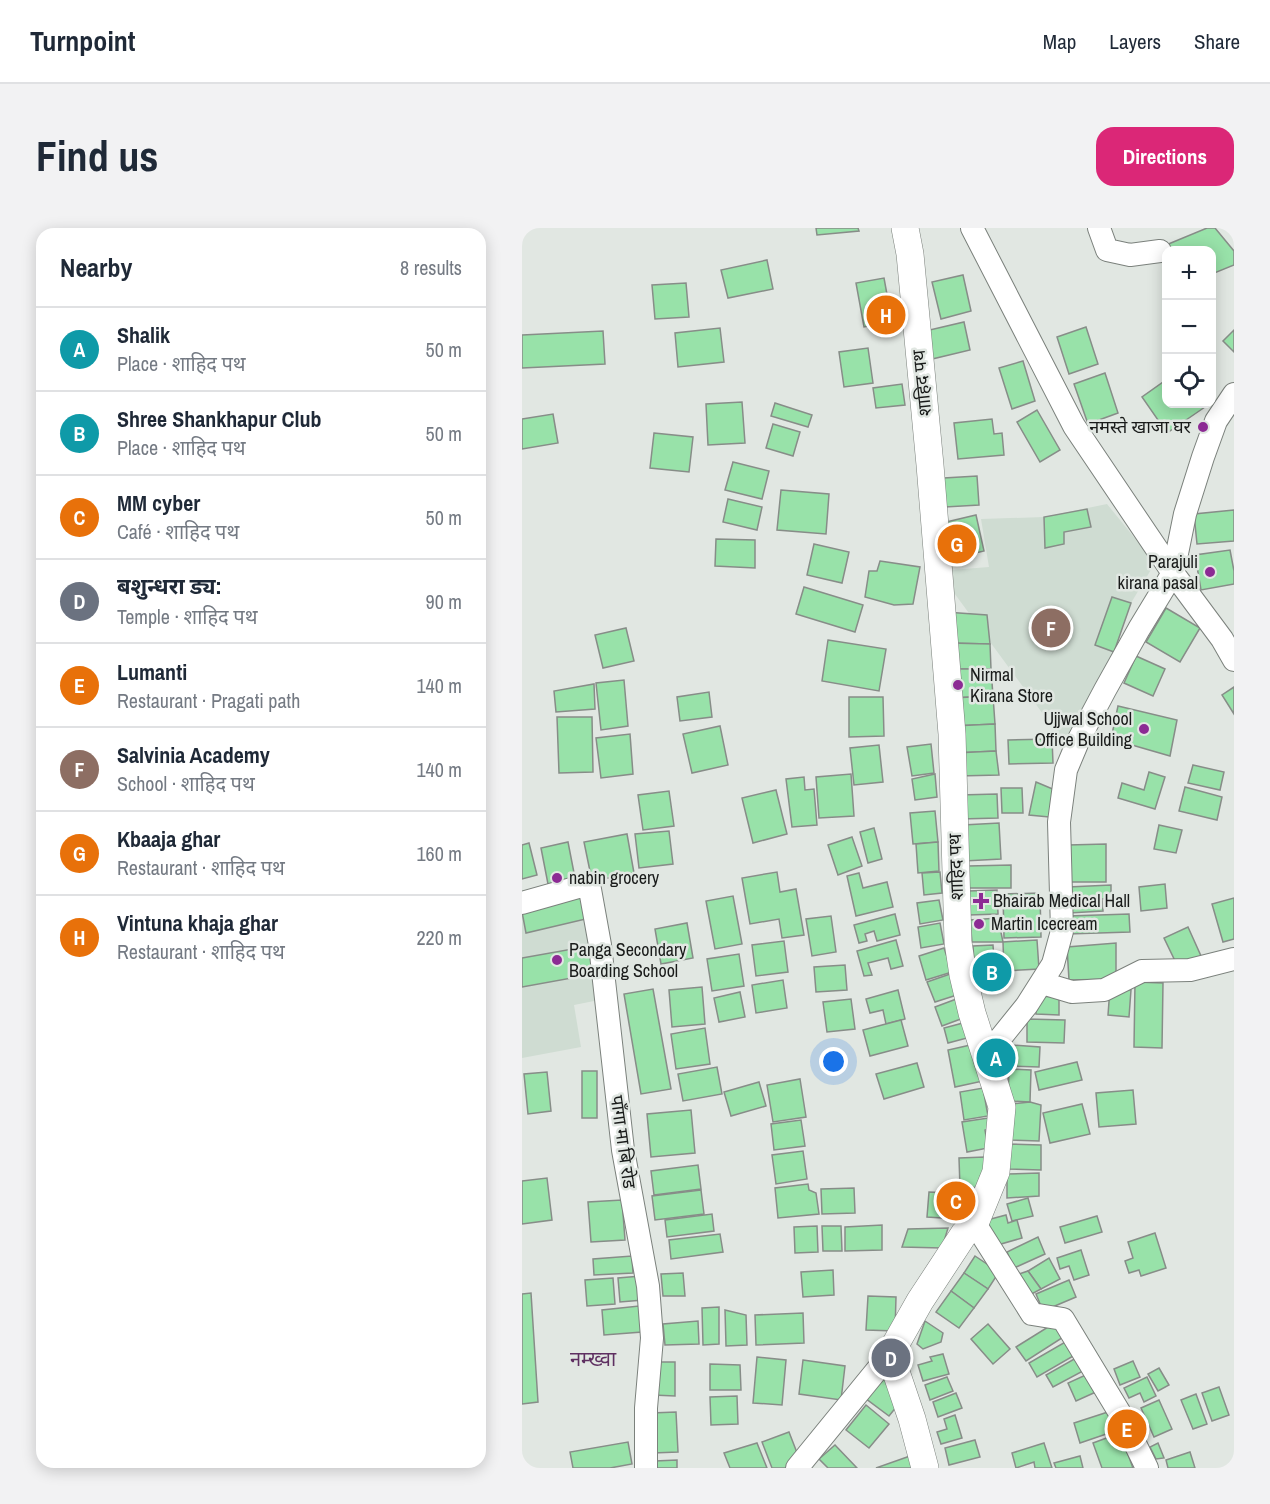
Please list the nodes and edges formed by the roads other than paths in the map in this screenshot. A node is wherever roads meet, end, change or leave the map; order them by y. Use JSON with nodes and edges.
{"nodes":[{"id":1,"x":905,"y":228,"type":"edge"},
{"id":2,"x":972,"y":228,"type":"edge"},
{"id":3,"x":1099,"y":228,"type":"edge"},
{"id":4,"x":1160,"y":251,"type":"dead end"},
{"id":5,"x":1234,"y":394,"type":"edge"},
{"id":6,"x":1173,"y":573,"type":"junction"},
{"id":7,"x":1234,"y":660,"type":"edge"},
{"id":8,"x":522,"y":903,"type":"edge"},
{"id":9,"x":1234,"y":959,"type":"edge"},
{"id":10,"x":1042,"y":983,"type":"junction"},
{"id":11,"x":986,"y":1056,"type":"junction"},
{"id":12,"x":976,"y":1221,"type":"junction"},
{"id":13,"x":890,"y":1354,"type":"junction"},
{"id":14,"x":646,"y":1468,"type":"edge"},
{"id":15,"x":797,"y":1468,"type":"edge"},
{"id":16,"x":925,"y":1468,"type":"edge"},
{"id":17,"x":1147,"y":1468,"type":"edge"}],
"edges":[{"from":1,"to":11,"type":"street","name":"शाहिद पथ"},
{"from":2,"to":6,"type":"street"},
{"from":3,"to":4,"type":"street"},
{"from":5,"to":6,"type":"street"},
{"from":6,"to":7,"type":"street"},
{"from":6,"to":10,"type":"street"},
{"from":8,"to":14,"type":"street","name":"पाँगा मा बि रोड"},
{"from":9,"to":10,"type":"street"},
{"from":10,"to":11,"type":"street"},
{"from":11,"to":12,"type":"street","name":"शाहिद पथ"},
{"from":12,"to":13,"type":"street","name":"शाहिद पथ"},
{"from":12,"to":17,"type":"street"},
{"from":13,"to":15,"type":"street"},
{"from":13,"to":16,"type":"street"}]}
